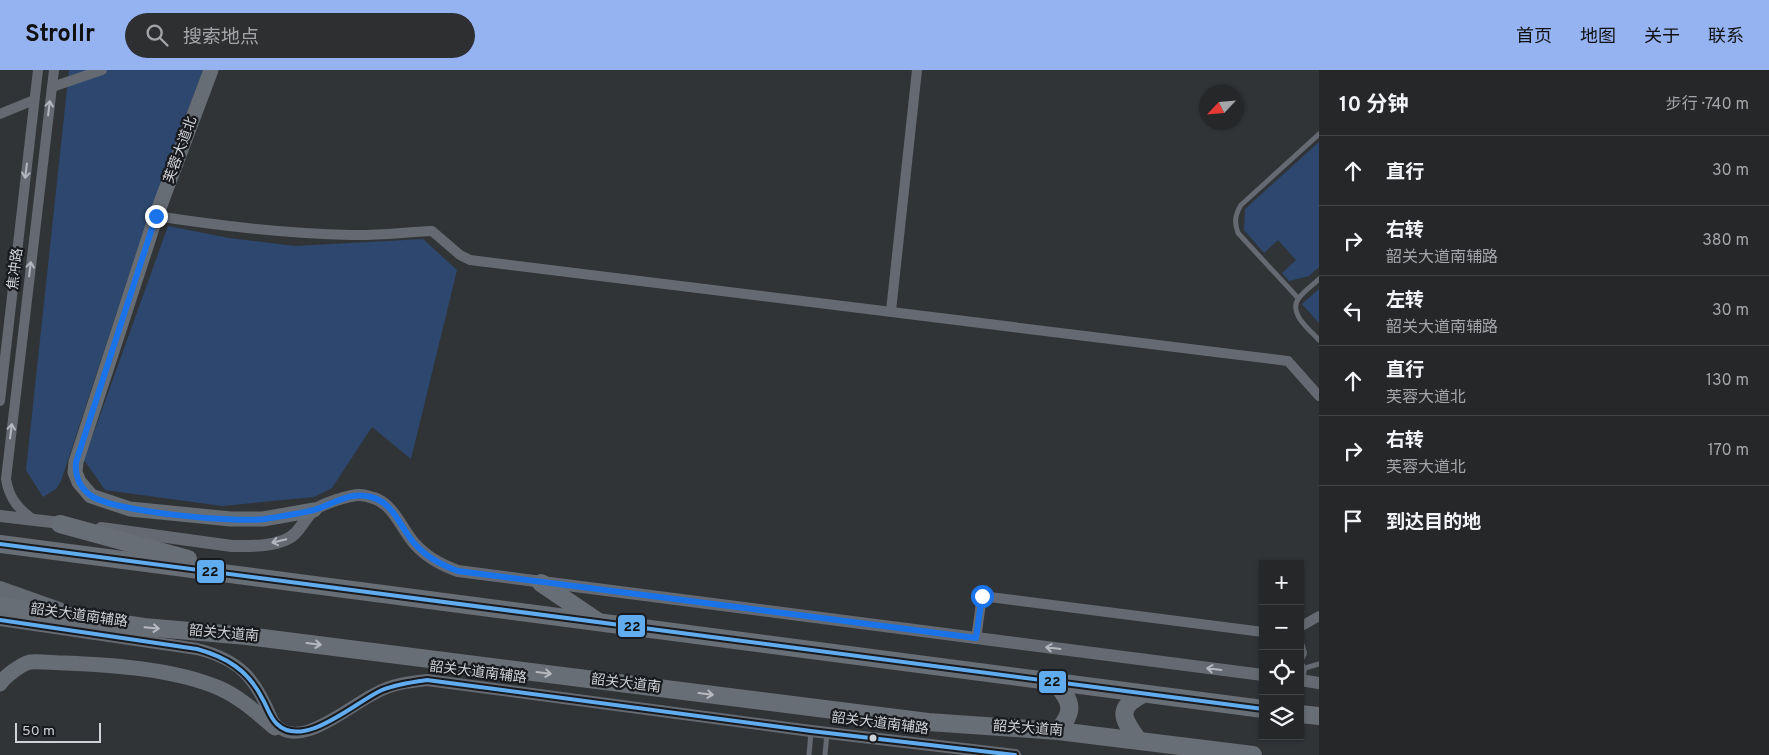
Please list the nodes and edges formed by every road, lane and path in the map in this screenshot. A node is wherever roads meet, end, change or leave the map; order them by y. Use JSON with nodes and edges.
{"nodes":[{"id":1,"x":38,"y":70,"type":"edge"},
{"id":2,"x":54,"y":70,"type":"edge"},
{"id":3,"x":102,"y":70,"type":"edge"},
{"id":4,"x":210,"y":70,"type":"edge"},
{"id":5,"x":917,"y":70,"type":"edge"},
{"id":6,"x":52,"y":87,"type":"junction"},
{"id":7,"x":34,"y":100,"type":"junction"},
{"id":8,"x":0,"y":114,"type":"edge"},
{"id":9,"x":1319,"y":134,"type":"edge"},
{"id":10,"x":156,"y":216,"type":"junction"},
{"id":11,"x":1319,"y":279,"type":"edge"},
{"id":12,"x":1298,"y":298,"type":"junction"},
{"id":13,"x":891,"y":311,"type":"junction"},
{"id":14,"x":1319,"y":340,"type":"edge"},
{"id":15,"x":1319,"y":396,"type":"edge"},
{"id":16,"x":0,"y":401,"type":"edge"},
{"id":17,"x":314,"y":510,"type":"junction"},
{"id":18,"x":0,"y":516,"type":"edge"},
{"id":19,"x":34,"y":521,"type":"junction"},
{"id":20,"x":60,"y":524,"type":"junction"},
{"id":21,"x":0,"y":544,"type":"edge"},
{"id":22,"x":248,"y":575,"type":"junction"},
{"id":23,"x":541,"y":582,"type":"junction"},
{"id":24,"x":0,"y":589,"type":"edge"},
{"id":25,"x":0,"y":606,"type":"edge"},
{"id":26,"x":1319,"y":616,"type":"edge"},
{"id":27,"x":78,"y":617,"type":"junction"},
{"id":28,"x":0,"y":620,"type":"edge"},
{"id":29,"x":599,"y":623,"type":"junction"},
{"id":30,"x":1304,"y":625,"type":"edge"},
{"id":31,"x":1259,"y":631,"type":"edge"},
{"id":32,"x":976,"y":638,"type":"junction"},
{"id":33,"x":1319,"y":664,"type":"edge"},
{"id":34,"x":1304,"y":672,"type":"edge"},
{"id":35,"x":1259,"y":674,"type":"edge"},
{"id":36,"x":1304,"y":675,"type":"edge"},
{"id":37,"x":1319,"y":682,"type":"edge"},
{"id":38,"x":1056,"y":683,"type":"junction"},
{"id":39,"x":0,"y":684,"type":"edge"},
{"id":40,"x":1143,"y":694,"type":"junction"},
{"id":41,"x":1259,"y":708,"type":"edge"},
{"id":42,"x":1304,"y":714,"type":"edge"},
{"id":43,"x":1319,"y":716,"type":"edge"},
{"id":44,"x":276,"y":728,"type":"junction"},
{"id":45,"x":811,"y":731,"type":"junction"},
{"id":46,"x":1058,"y":731,"type":"junction"},
{"id":47,"x":827,"y":732,"type":"junction"},
{"id":48,"x":1138,"y":740,"type":"junction"},
{"id":49,"x":808,"y":755,"type":"edge"},
{"id":50,"x":825,"y":755,"type":"edge"},
{"id":51,"x":1015,"y":755,"type":"edge"},
{"id":52,"x":1252,"y":755,"type":"edge"}],
"edges":[{"from":1,"to":7,"type":"street","name":"焦冲路"},
{"from":2,"to":6,"type":"street","name":"焦冲路"},
{"from":3,"to":6,"type":"street"},
{"from":4,"to":10,"type":"main road","name":"芙蓉大道北"},
{"from":5,"to":13,"type":"street"},
{"from":19,"to":6,"type":"street","name":"焦冲路","one_way":true},
{"from":7,"to":8,"type":"street"},
{"from":7,"to":16,"type":"street","name":"焦冲路","one_way":true},
{"from":9,"to":12,"type":"lane"},
{"from":10,"to":13,"type":"street"},
{"from":10,"to":17,"type":"main road","name":"芙蓉大道北"},
{"from":11,"to":12,"type":"lane"},
{"from":12,"to":14,"type":"lane"},
{"from":13,"to":15,"type":"street"},
{"from":17,"to":20,"type":"street","one_way":true},
{"from":17,"to":23,"type":"street"},
{"from":18,"to":19,"type":"street"},
{"from":19,"to":20,"type":"street"},
{"from":20,"to":22,"type":"highway"},
{"from":21,"to":22,"type":"highway"},
{"from":22,"to":29,"type":"highway"},
{"from":23,"to":29,"type":"highway"},
{"from":23,"to":32,"type":"street"},
{"from":24,"to":27,"type":"main road"},
{"from":25,"to":27,"type":"highway","name":"韶关大道南"},
{"from":26,"to":30,"type":"street"},
{"from":27,"to":46,"type":"highway","name":"韶关大道南","one_way":true},
{"from":28,"to":44,"type":"street","name":"韶关大道南辅路"},
{"from":29,"to":38,"type":"highway"},
{"from":31,"to":32,"type":"street"},
{"from":35,"to":32,"type":"street","one_way":true},
{"from":33,"to":34,"type":"lane"},
{"from":36,"to":37,"type":"street"},
{"from":38,"to":40,"type":"highway"},
{"from":38,"to":46,"type":"highway"},
{"from":39,"to":44,"type":"main road"},
{"from":40,"to":41,"type":"highway"},
{"from":40,"to":48,"type":"highway"},
{"from":42,"to":43,"type":"highway"},
{"from":44,"to":45,"type":"street","name":"韶关大道南辅路"},
{"from":45,"to":47,"type":"street","name":"韶关大道南辅路"},
{"from":45,"to":49,"type":"lane"},
{"from":46,"to":48,"type":"highway","name":"韶关大道南"},
{"from":47,"to":50,"type":"lane"},
{"from":47,"to":51,"type":"street","name":"韶关大道南辅路"},
{"from":48,"to":52,"type":"highway","name":"韶关大道南"}]}
